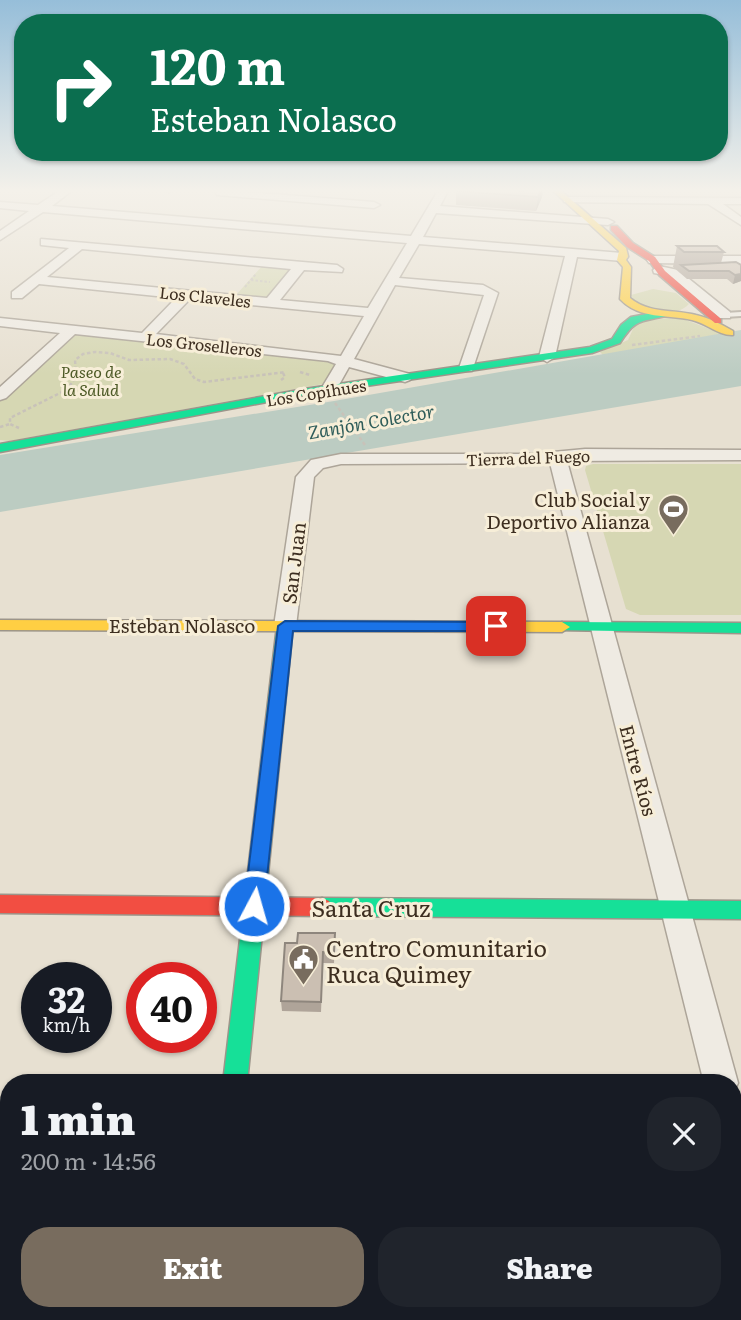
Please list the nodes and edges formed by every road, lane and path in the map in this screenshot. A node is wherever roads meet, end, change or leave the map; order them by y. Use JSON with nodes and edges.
{"nodes":[{"id":1,"x":73,"y":251,"type":"edge"},
{"id":2,"x":142,"y":251,"type":"edge"},
{"id":3,"x":409,"y":251,"type":"edge"},
{"id":4,"x":543,"y":251,"type":"edge"},
{"id":5,"x":621,"y":251,"type":"edge"},
{"id":6,"x":637,"y":251,"type":"edge"},
{"id":7,"x":157,"y":252,"type":"joint"},
{"id":8,"x":572,"y":253,"type":"junction"},
{"id":9,"x":624,"y":259,"type":"junction"},
{"id":10,"x":741,"y":260,"type":"edge"},
{"id":11,"x":653,"y":263,"type":"junction"},
{"id":12,"x":300,"y":265,"type":"junction"},
{"id":13,"x":337,"y":269,"type":"dead end"},
{"id":14,"x":258,"y":272,"type":"dead end"},
{"id":15,"x":36,"y":280,"type":"junction"},
{"id":16,"x":251,"y":280,"type":"junction"},
{"id":17,"x":391,"y":281,"type":"junction"},
{"id":18,"x":279,"y":282,"type":"dead end"},
{"id":19,"x":244,"y":288,"type":"dead end"},
{"id":20,"x":489,"y":291,"type":"joint"},
{"id":21,"x":17,"y":295,"type":"dead end"},
{"id":22,"x":186,"y":295,"type":"junction"},
{"id":23,"x":625,"y":298,"type":"junction"},
{"id":24,"x":691,"y":298,"type":"junction"},
{"id":25,"x":270,"y":303,"type":"junction"},
{"id":26,"x":373,"y":313,"type":"junction"},
{"id":27,"x":666,"y":314,"type":"junction"},
{"id":28,"x":741,"y":314,"type":"edge"},
{"id":29,"x":724,"y":315,"type":"joint"},
{"id":30,"x":0,"y":322,"type":"edge"},
{"id":31,"x":624,"y":327,"type":"junction"},
{"id":32,"x":71,"y":330,"type":"junction"},
{"id":33,"x":145,"y":338,"type":"junction"},
{"id":34,"x":735,"y":338,"type":"edge"},
{"id":35,"x":547,"y":357,"type":"junction"},
{"id":36,"x":345,"y":361,"type":"junction"},
{"id":37,"x":467,"y":369,"type":"junction"},
{"id":38,"x":405,"y":377,"type":"junction"},
{"id":39,"x":279,"y":380,"type":"dead end"},
{"id":40,"x":0,"y":395,"type":"edge"},
{"id":41,"x":332,"y":395,"type":"junction"},
{"id":42,"x":10,"y":424,"type":"junction"},
{"id":43,"x":0,"y":427,"type":"edge"},
{"id":44,"x":24,"y":428,"type":"dead end"},
{"id":45,"x":2,"y":447,"type":"edge"},
{"id":46,"x":367,"y":448,"type":"dead end"},
{"id":47,"x":741,"y":455,"type":"edge"},
{"id":48,"x":557,"y":456,"type":"junction"},
{"id":49,"x":315,"y":465,"type":"joint"},
{"id":50,"x":0,"y":625,"type":"edge"},
{"id":51,"x":285,"y":626,"type":"junction"},
{"id":52,"x":602,"y":627,"type":"junction"},
{"id":53,"x":741,"y":628,"type":"edge"},
{"id":54,"x":0,"y":904,"type":"edge"},
{"id":55,"x":254,"y":906,"type":"junction"},
{"id":56,"x":676,"y":910,"type":"junction"},
{"id":57,"x":741,"y":910,"type":"edge"},
{"id":58,"x":236,"y":1074,"type":"edge"},
{"id":59,"x":719,"y":1074,"type":"edge"}],
"edges":[{"from":1,"to":15,"type":"street"},
{"from":2,"to":7,"type":"street"},
{"from":3,"to":17,"type":"street"},
{"from":4,"to":8,"type":"street"},
{"from":5,"to":9,"type":"main road"},
{"from":6,"to":11,"type":"main road"},
{"from":7,"to":12,"type":"street"},
{"from":8,"to":9,"type":"street"},
{"from":8,"to":35,"type":"street"},
{"from":9,"to":11,"type":"main road"},
{"from":9,"to":23,"type":"main road"},
{"from":10,"to":11,"type":"street"},
{"from":11,"to":24,"type":"main road"},
{"from":11,"to":29,"type":"street"},
{"from":12,"to":13,"type":"street"},
{"from":12,"to":25,"type":"street"},
{"from":14,"to":16,"type":"path"},
{"from":15,"to":21,"type":"street"},
{"from":15,"to":22,"type":"street","name":"Los Claveles"},
{"from":16,"to":18,"type":"path"},
{"from":16,"to":19,"type":"path"},
{"from":17,"to":20,"type":"street"},
{"from":17,"to":26,"type":"street"},
{"from":20,"to":37,"type":"street"},
{"from":22,"to":25,"type":"street","name":"Los Claveles"},
{"from":22,"to":33,"type":"street"},
{"from":23,"to":24,"type":"main road"},
{"from":23,"to":27,"type":"main road"},
{"from":23,"to":31,"type":"main road"},
{"from":24,"to":27,"type":"main road"},
{"from":24,"to":34,"type":"main road"},
{"from":25,"to":26,"type":"street","name":"Los Claveles"},
{"from":26,"to":36,"type":"street"},
{"from":27,"to":31,"type":"main road","name":"Los Copíhues"},
{"from":27,"to":34,"type":"main road"},
{"from":28,"to":29,"type":"lane"},
{"from":30,"to":32,"type":"street","name":"Los Groselleros"},
{"from":31,"to":35,"type":"main road","name":"Los Copíhues"},
{"from":32,"to":33,"type":"street","name":"Los Groselleros"},
{"from":32,"to":40,"type":"street"},
{"from":33,"to":36,"type":"street","name":"Los Groselleros"},
{"from":35,"to":37,"type":"main road","name":"Los Copíhues"},
{"from":36,"to":38,"type":"street","name":"Los Groselleros"},
{"from":36,"to":41,"type":"street"},
{"from":37,"to":38,"type":"main road","name":"Los Copíhues"},
{"from":38,"to":41,"type":"main road","name":"Los Copíhues"},
{"from":39,"to":42,"type":"path"},
{"from":41,"to":45,"type":"main road","name":"Los Copíhues"},
{"from":41,"to":46,"type":"path"},
{"from":42,"to":43,"type":"path"},
{"from":42,"to":44,"type":"path"},
{"from":47,"to":48,"type":"street","name":"Tierra del Fuego"},
{"from":48,"to":49,"type":"street","name":"Tierra del Fuego"},
{"from":48,"to":52,"type":"street","name":"Entre Ríos"},
{"from":49,"to":51,"type":"street","name":"San Juan"},
{"from":50,"to":51,"type":"main road","name":"Esteban Nolasco"},
{"from":51,"to":52,"type":"main road","name":"Esteban Nolasco"},
{"from":51,"to":55,"type":"main road","name":"San Juan"},
{"from":52,"to":53,"type":"main road","name":"Esteban Nolasco"},
{"from":52,"to":56,"type":"street","name":"Entre Ríos"},
{"from":54,"to":55,"type":"main road","name":"Santa Cruz"},
{"from":55,"to":56,"type":"main road","name":"Santa Cruz"},
{"from":55,"to":58,"type":"main road","name":"San Juan"},
{"from":56,"to":57,"type":"main road","name":"Santa Cruz"},
{"from":56,"to":59,"type":"street","name":"Entre Ríos"}]}
